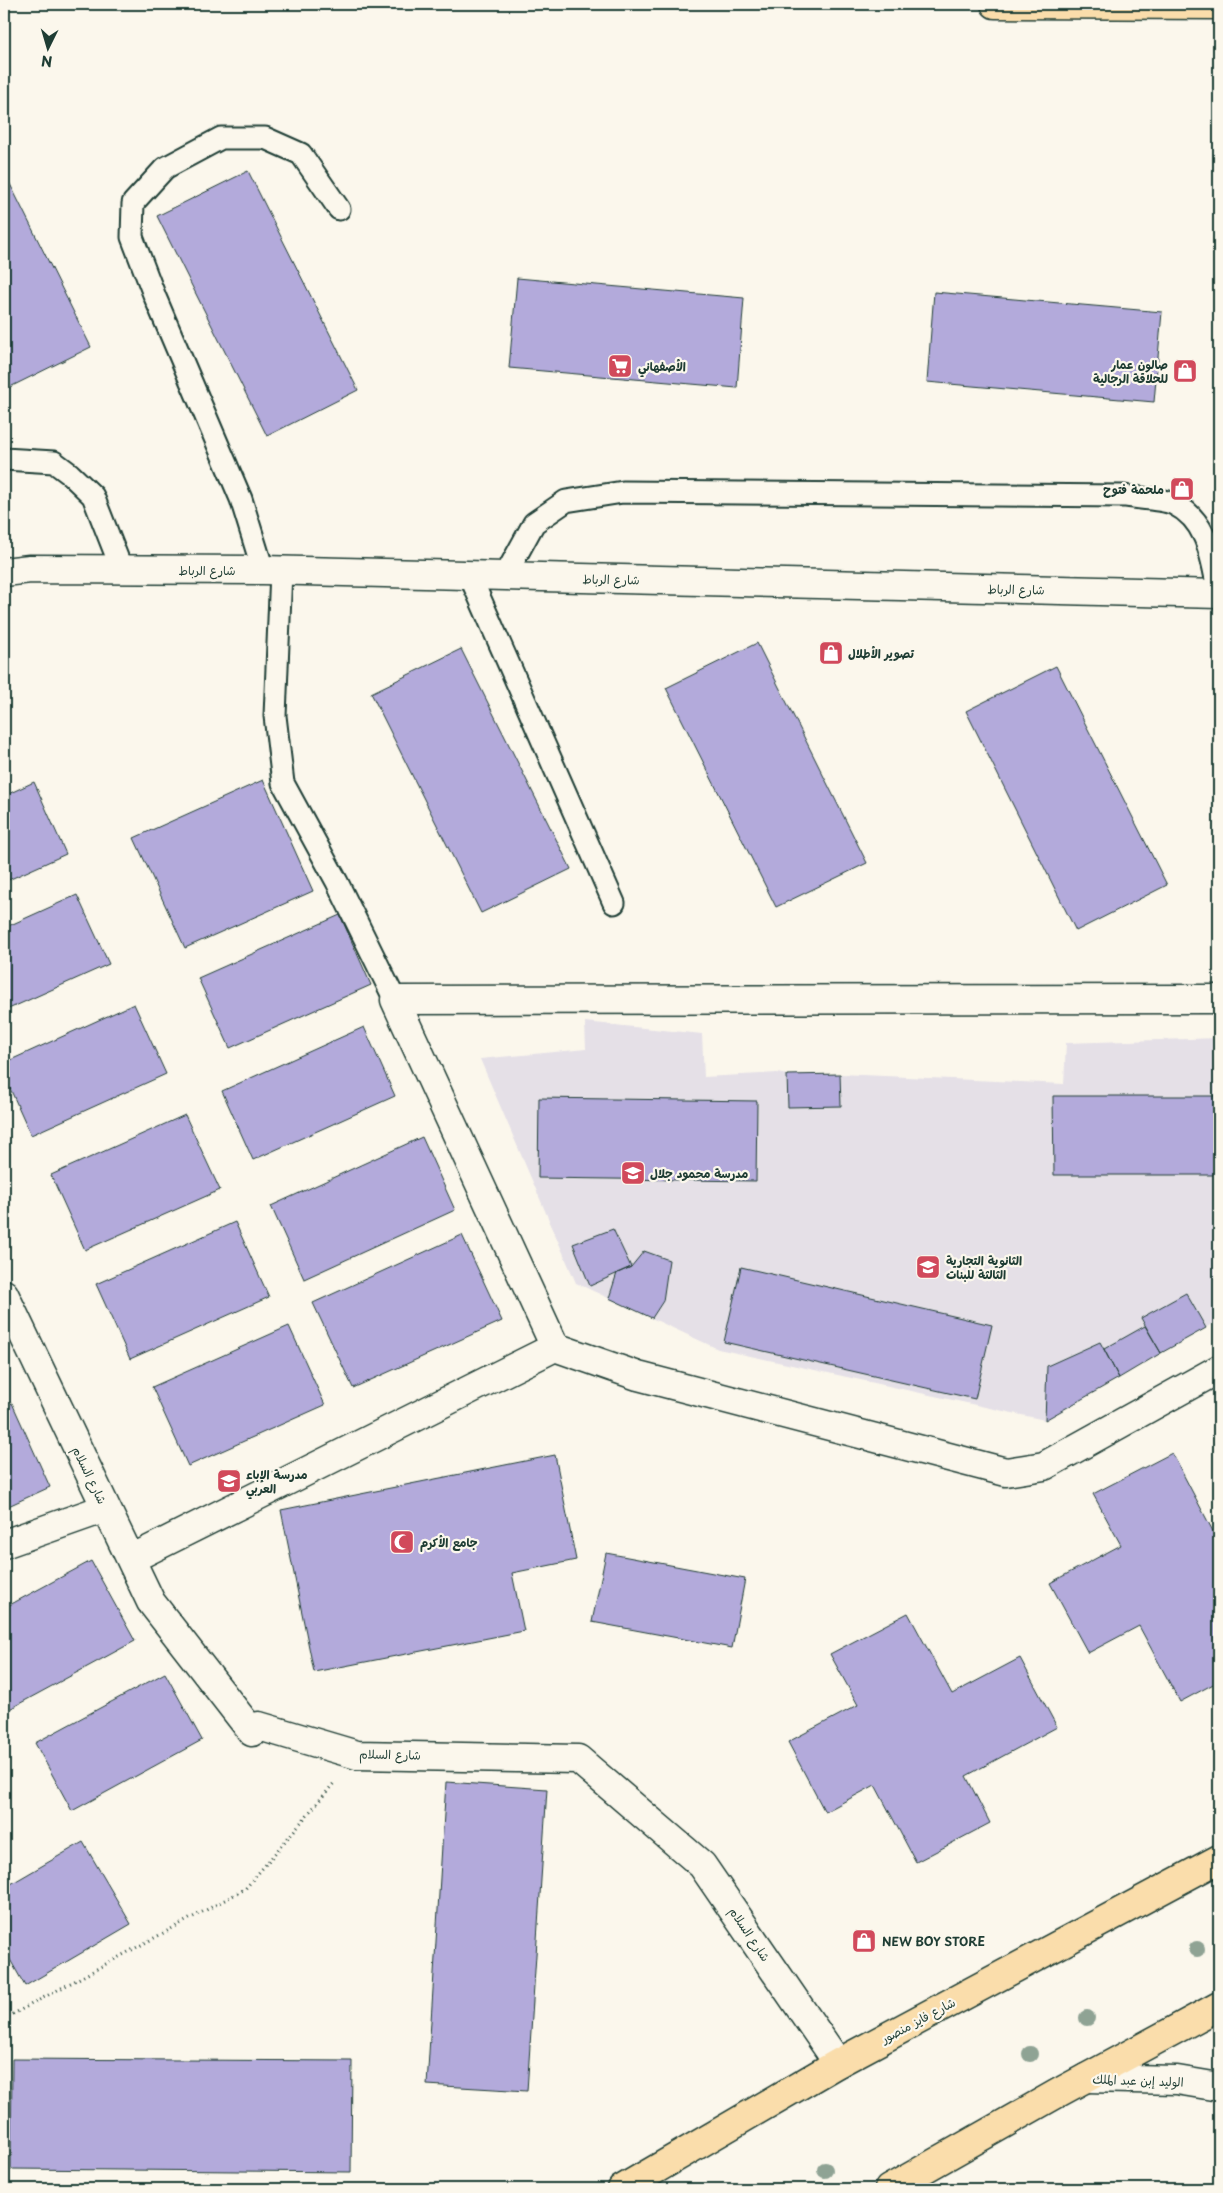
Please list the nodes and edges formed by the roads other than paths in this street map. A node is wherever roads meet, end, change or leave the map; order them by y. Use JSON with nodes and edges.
{"nodes":[{"id":1,"x":995,"y":4,"type":"edge"},
{"id":2,"x":1219,"y":5,"type":"edge"},
{"id":3,"x":339,"y":209,"type":"dead end"},
{"id":4,"x":4,"y":459,"type":"edge"},
{"id":5,"x":122,"y":570,"type":"junction"},
{"id":6,"x":272,"y":571,"type":"junction"},
{"id":7,"x":4,"y":572,"type":"edge"},
{"id":8,"x":470,"y":576,"type":"junction"},
{"id":9,"x":505,"y":576,"type":"junction"},
{"id":10,"x":1219,"y":594,"type":"edge"},
{"id":11,"x":614,"y":903,"type":"dead end"},
{"id":12,"x":1219,"y":999,"type":"edge"},
{"id":13,"x":395,"y":1000,"type":"junction"},
{"id":14,"x":4,"y":1294,"type":"edge"},
{"id":15,"x":555,"y":1347,"type":"junction"},
{"id":16,"x":1219,"y":1369,"type":"edge"},
{"id":17,"x":106,"y":1508,"type":"junction"},
{"id":18,"x":4,"y":1544,"type":"edge"},
{"id":19,"x":131,"y":1559,"type":"junction"},
{"id":20,"x":1219,"y":1859,"type":"edge"},
{"id":21,"x":1219,"y":2006,"type":"edge"},
{"id":22,"x":838,"y":2063,"type":"junction"},
{"id":23,"x":1086,"y":2078,"type":"junction"},
{"id":24,"x":1219,"y":2087,"type":"edge"},
{"id":25,"x":622,"y":2189,"type":"edge"},
{"id":26,"x":889,"y":2189,"type":"edge"}],
"edges":[{"from":1,"to":2,"type":"highway"},
{"from":3,"to":6,"type":"lane"},
{"from":4,"to":5,"type":"lane"},
{"from":5,"to":6,"type":"street","name":"شارع الرباط"},
{"from":5,"to":7,"type":"street","name":"شارع الرباط"},
{"from":6,"to":8,"type":"street","name":"شارع الرباط"},
{"from":6,"to":13,"type":"lane"},
{"from":8,"to":9,"type":"street","name":"شارع الرباط"},
{"from":8,"to":11,"type":"lane"},
{"from":9,"to":10,"type":"street","name":"شارع الرباط"},
{"from":9,"to":10,"type":"lane"},
{"from":12,"to":13,"type":"street"},
{"from":13,"to":15,"type":"street"},
{"from":14,"to":17,"type":"street","name":"شارع السلام"},
{"from":15,"to":16,"type":"street"},
{"from":15,"to":19,"type":"street"},
{"from":17,"to":18,"type":"street"},
{"from":17,"to":19,"type":"street","name":"شارع السلام"},
{"from":19,"to":22,"type":"street","name":"شارع السلام"},
{"from":20,"to":22,"type":"highway","name":"شارع فايز منصور"},
{"from":21,"to":23,"type":"highway"},
{"from":22,"to":25,"type":"highway","name":"شارع فايز منصور"},
{"from":23,"to":24,"type":"street","name":"الوليد إبن عبد الملك"},
{"from":23,"to":26,"type":"highway"}]}
